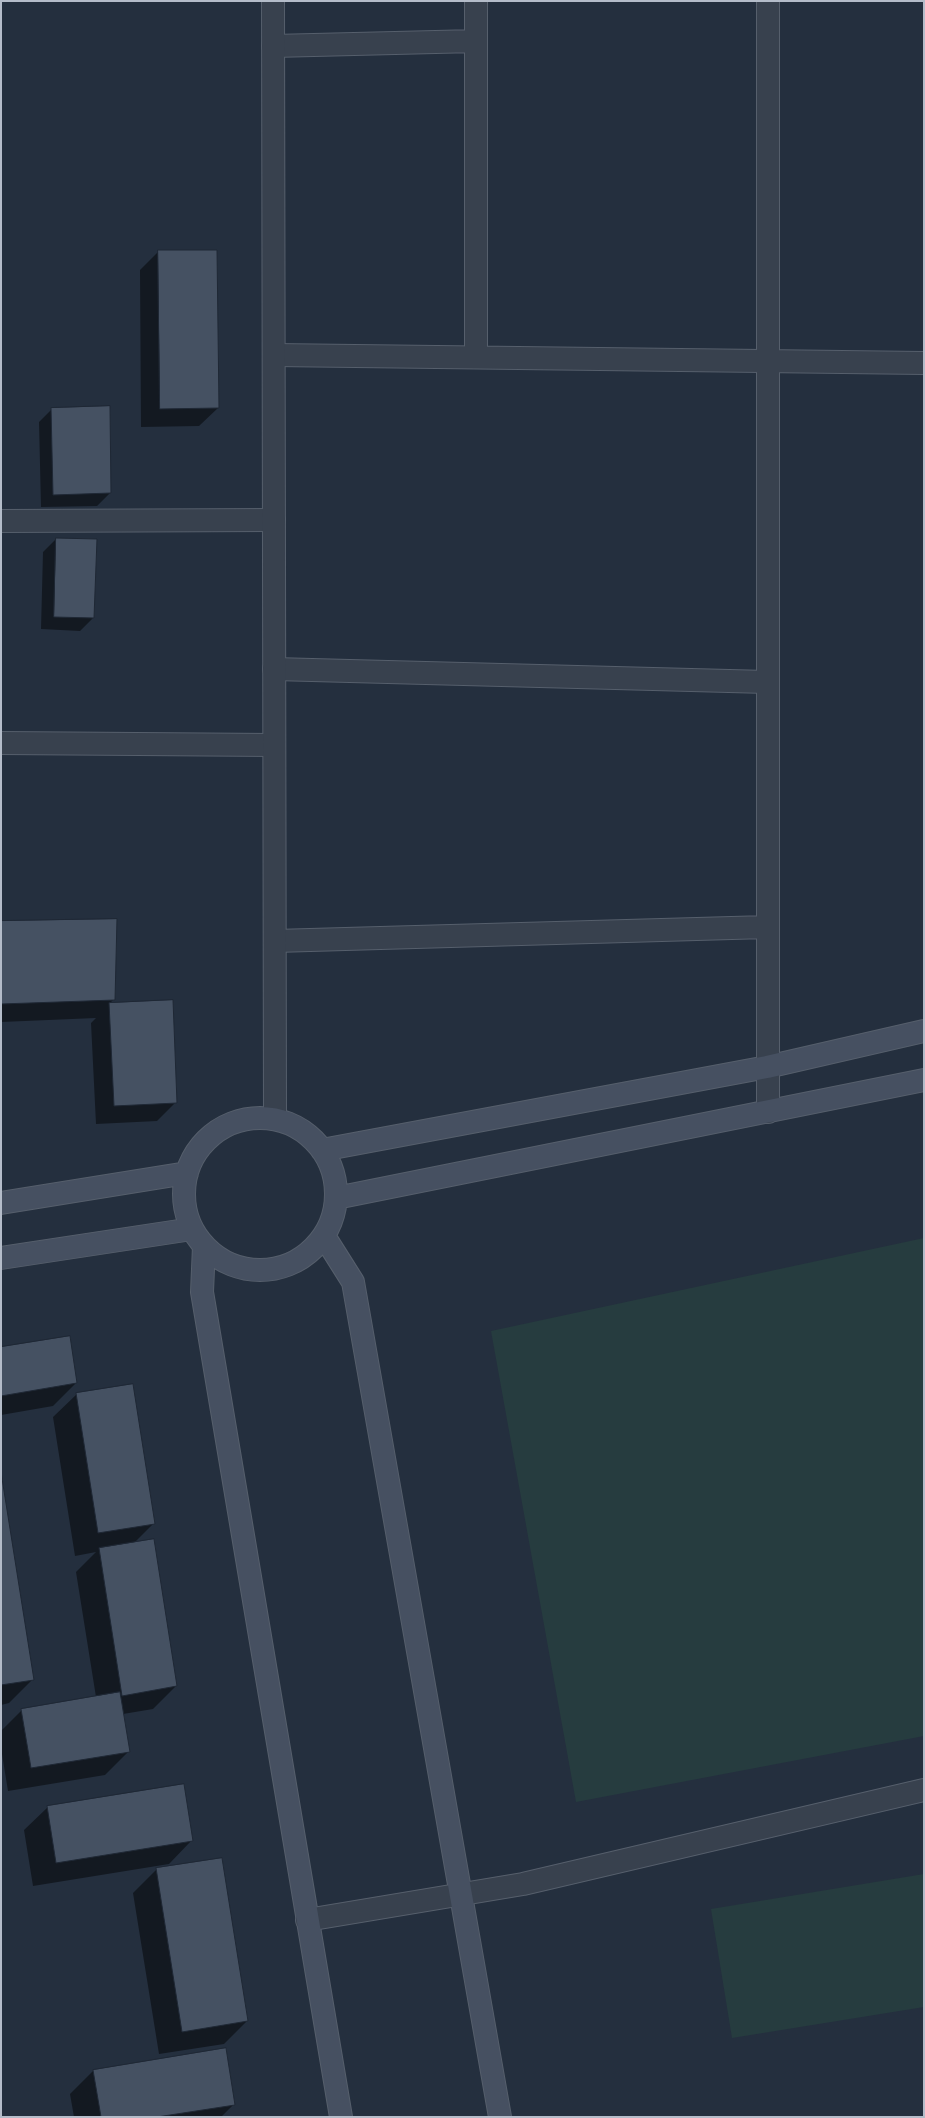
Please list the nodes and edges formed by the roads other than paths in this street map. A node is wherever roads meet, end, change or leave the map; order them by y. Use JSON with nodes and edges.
{"nodes":[{"id":1,"x":273,"y":1,"type":"edge"},
{"id":2,"x":476,"y":1,"type":"edge"},
{"id":3,"x":768,"y":1,"type":"edge"},
{"id":4,"x":476,"y":41,"type":"junction"},
{"id":5,"x":273,"y":46,"type":"junction"},
{"id":6,"x":274,"y":355,"type":"junction"},
{"id":7,"x":476,"y":357,"type":"junction"},
{"id":8,"x":768,"y":361,"type":"junction"},
{"id":9,"x":924,"y":363,"type":"edge"},
{"id":10,"x":274,"y":520,"type":"junction"},
{"id":11,"x":1,"y":521,"type":"edge"},
{"id":12,"x":274,"y":670,"type":"junction"},
{"id":13,"x":767,"y":682,"type":"junction"},
{"id":14,"x":1,"y":743,"type":"edge"},
{"id":15,"x":274,"y":745,"type":"junction"},
{"id":16,"x":767,"y":927,"type":"junction"},
{"id":17,"x":275,"y":941,"type":"junction"},
{"id":18,"x":924,"y":1031,"type":"edge"},
{"id":19,"x":767,"y":1066,"type":"junction"},
{"id":20,"x":924,"y":1080,"type":"edge"},
{"id":21,"x":768,"y":1112,"type":"junction"},
{"id":22,"x":276,"y":1120,"type":"junction"},
{"id":23,"x":322,"y":1150,"type":"junction"},
{"id":24,"x":187,"y":1173,"type":"junction"},
{"id":25,"x":336,"y":1198,"type":"junction"},
{"id":26,"x":1,"y":1203,"type":"edge"},
{"id":27,"x":324,"y":1236,"type":"junction"},
{"id":28,"x":198,"y":1237,"type":"junction"},
{"id":29,"x":1,"y":1258,"type":"edge"},
{"id":30,"x":924,"y":1790,"type":"edge"},
{"id":31,"x":461,"y":1894,"type":"junction"},
{"id":32,"x":308,"y":1920,"type":"junction"},
{"id":33,"x":341,"y":2117,"type":"edge"},
{"id":34,"x":500,"y":2117,"type":"edge"}],
"edges":[{"from":1,"to":5,"type":"street"},
{"from":2,"to":4,"type":"street"},
{"from":3,"to":8,"type":"street"},
{"from":4,"to":5,"type":"street"},
{"from":4,"to":7,"type":"street"},
{"from":5,"to":6,"type":"street"},
{"from":6,"to":7,"type":"street"},
{"from":6,"to":10,"type":"street"},
{"from":7,"to":8,"type":"street"},
{"from":8,"to":9,"type":"street"},
{"from":8,"to":13,"type":"street"},
{"from":10,"to":11,"type":"street"},
{"from":10,"to":12,"type":"street"},
{"from":12,"to":13,"type":"street"},
{"from":12,"to":15,"type":"street"},
{"from":13,"to":16,"type":"street"},
{"from":14,"to":15,"type":"street"},
{"from":15,"to":17,"type":"street"},
{"from":16,"to":17,"type":"street"},
{"from":16,"to":19,"type":"street"},
{"from":17,"to":22,"type":"street"},
{"from":18,"to":19,"type":"main road"},
{"from":19,"to":21,"type":"street"},
{"from":19,"to":23,"type":"main road"},
{"from":20,"to":21,"type":"main road"},
{"from":21,"to":25,"type":"main road"},
{"from":22,"to":23,"type":"main road"},
{"from":22,"to":24,"type":"main road"},
{"from":23,"to":25,"type":"main road"},
{"from":24,"to":26,"type":"main road"},
{"from":24,"to":28,"type":"main road"},
{"from":25,"to":27,"type":"main road"},
{"from":27,"to":28,"type":"main road"},
{"from":27,"to":31,"type":"main road"},
{"from":28,"to":29,"type":"main road"},
{"from":28,"to":32,"type":"main road"},
{"from":30,"to":31,"type":"street"},
{"from":31,"to":32,"type":"street"},
{"from":31,"to":34,"type":"main road"},
{"from":32,"to":33,"type":"main road"}]}
